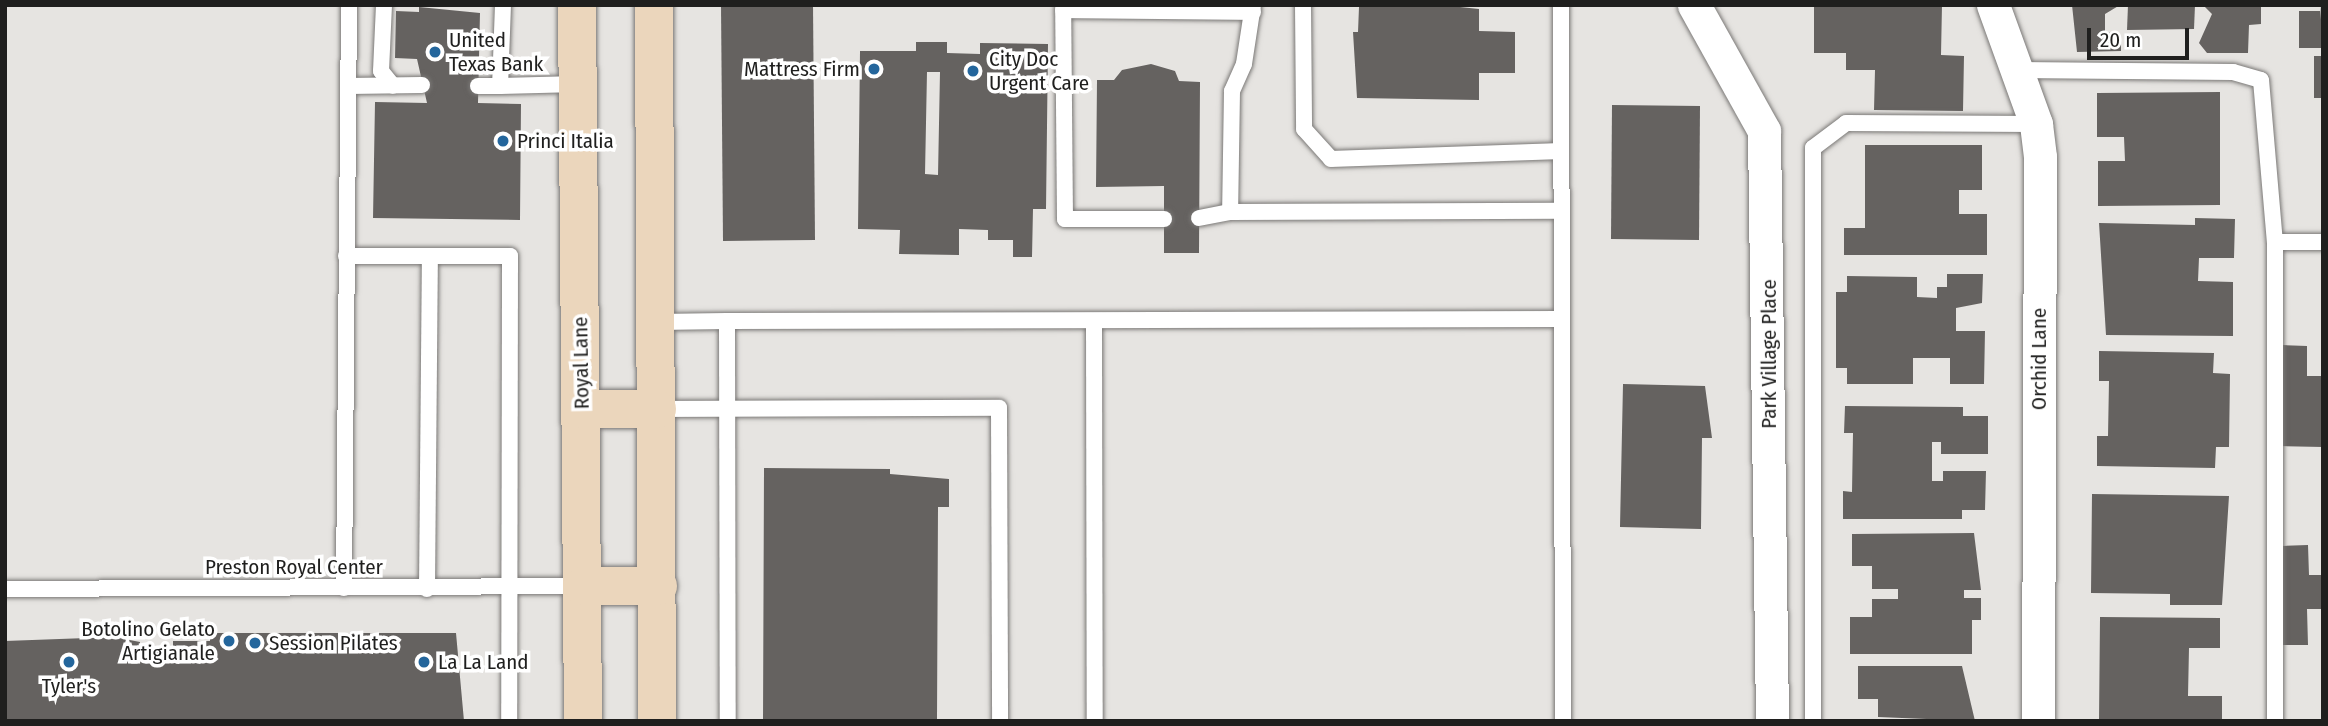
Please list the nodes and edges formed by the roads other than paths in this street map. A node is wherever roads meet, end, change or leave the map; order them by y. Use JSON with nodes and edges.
{"nodes":[{"id":1,"x":349,"y":5,"type":"edge"},
{"id":2,"x":384,"y":5,"type":"edge"},
{"id":3,"x":503,"y":5,"type":"edge"},
{"id":4,"x":577,"y":5,"type":"edge"},
{"id":5,"x":654,"y":5,"type":"edge"},
{"id":6,"x":1303,"y":5,"type":"edge"},
{"id":7,"x":1561,"y":5,"type":"edge"},
{"id":8,"x":1694,"y":5,"type":"edge"},
{"id":9,"x":1993,"y":5,"type":"edge"},
{"id":10,"x":1253,"y":8,"type":"edge"},
{"id":11,"x":2017,"y":70,"type":"junction"},
{"id":12,"x":578,"y":84,"type":"junction"},
{"id":13,"x":422,"y":85,"type":"dead end"},
{"id":14,"x":348,"y":86,"type":"junction"},
{"id":15,"x":393,"y":86,"type":"junction"},
{"id":16,"x":478,"y":86,"type":"dead end"},
{"id":17,"x":500,"y":86,"type":"junction"},
{"id":18,"x":2036,"y":124,"type":"junction"},
{"id":19,"x":1561,"y":151,"type":"junction"},
{"id":20,"x":1562,"y":211,"type":"junction"},
{"id":21,"x":1230,"y":212,"type":"junction"},
{"id":22,"x":1199,"y":218,"type":"dead end"},
{"id":23,"x":1164,"y":219,"type":"dead end"},
{"id":24,"x":2275,"y":242,"type":"junction"},
{"id":25,"x":2323,"y":242,"type":"edge"},
{"id":26,"x":346,"y":256,"type":"junction"},
{"id":27,"x":430,"y":260,"type":"junction"},
{"id":28,"x":1562,"y":319,"type":"junction"},
{"id":29,"x":727,"y":321,"type":"junction"},
{"id":30,"x":1094,"y":321,"type":"junction"},
{"id":31,"x":657,"y":322,"type":"junction"},
{"id":32,"x":581,"y":409,"type":"junction"},
{"id":33,"x":657,"y":409,"type":"junction"},
{"id":34,"x":727,"y":409,"type":"junction"},
{"id":35,"x":583,"y":586,"type":"junction"},
{"id":36,"x":659,"y":586,"type":"junction"},
{"id":37,"x":344,"y":588,"type":"junction"},
{"id":38,"x":509,"y":588,"type":"junction"},
{"id":39,"x":5,"y":589,"type":"edge"},
{"id":40,"x":427,"y":589,"type":"junction"},
{"id":41,"x":509,"y":721,"type":"edge"},
{"id":42,"x":583,"y":721,"type":"edge"},
{"id":43,"x":657,"y":721,"type":"edge"},
{"id":44,"x":728,"y":721,"type":"edge"},
{"id":45,"x":1000,"y":721,"type":"edge"},
{"id":46,"x":1095,"y":721,"type":"edge"},
{"id":47,"x":1563,"y":721,"type":"edge"},
{"id":48,"x":1772,"y":721,"type":"edge"},
{"id":49,"x":1813,"y":721,"type":"edge"},
{"id":50,"x":2038,"y":721,"type":"edge"},
{"id":51,"x":2275,"y":721,"type":"edge"}],
"edges":[{"from":1,"to":14,"type":"lane"},
{"from":2,"to":15,"type":"lane"},
{"from":3,"to":17,"type":"lane"},
{"from":4,"to":12,"type":"main road","name":"Royal Lane"},
{"from":5,"to":31,"type":"main road"},
{"from":6,"to":19,"type":"lane"},
{"from":7,"to":19,"type":"lane"},
{"from":8,"to":48,"type":"street","name":"Park Village Place"},
{"from":9,"to":11,"type":"street","name":"Orchid Lane"},
{"from":10,"to":21,"type":"lane"},
{"from":10,"to":23,"type":"lane"},
{"from":11,"to":18,"type":"street","name":"Orchid Lane"},
{"from":11,"to":24,"type":"lane"},
{"from":12,"to":17,"type":"lane"},
{"from":12,"to":32,"type":"main road","name":"Royal Lane"},
{"from":13,"to":15,"type":"lane"},
{"from":14,"to":15,"type":"lane"},
{"from":14,"to":26,"type":"lane"},
{"from":16,"to":17,"type":"lane"},
{"from":18,"to":49,"type":"lane"},
{"from":18,"to":50,"type":"street","name":"Orchid Lane"},
{"from":19,"to":20,"type":"lane"},
{"from":20,"to":21,"type":"lane"},
{"from":20,"to":28,"type":"lane"},
{"from":21,"to":22,"type":"lane"},
{"from":24,"to":25,"type":"lane"},
{"from":24,"to":51,"type":"lane"},
{"from":26,"to":27,"type":"lane"},
{"from":26,"to":37,"type":"lane"},
{"from":27,"to":38,"type":"lane"},
{"from":27,"to":40,"type":"lane"},
{"from":28,"to":30,"type":"lane"},
{"from":28,"to":47,"type":"lane"},
{"from":29,"to":30,"type":"lane"},
{"from":29,"to":31,"type":"lane"},
{"from":29,"to":34,"type":"lane"},
{"from":30,"to":46,"type":"lane"},
{"from":31,"to":33,"type":"main road"},
{"from":32,"to":33,"type":"main road"},
{"from":32,"to":35,"type":"main road","name":"Royal Lane"},
{"from":33,"to":34,"type":"lane"},
{"from":33,"to":36,"type":"main road"},
{"from":34,"to":44,"type":"lane"},
{"from":34,"to":45,"type":"lane"},
{"from":35,"to":36,"type":"main road"},
{"from":35,"to":38,"type":"lane","name":"Preston Royal Center"},
{"from":35,"to":42,"type":"main road","name":"Royal Lane"},
{"from":36,"to":43,"type":"main road"},
{"from":37,"to":39,"type":"lane","name":"Preston Royal Center"},
{"from":37,"to":40,"type":"lane","name":"Preston Royal Center"},
{"from":38,"to":40,"type":"lane","name":"Preston Royal Center"},
{"from":38,"to":41,"type":"lane"}]}
